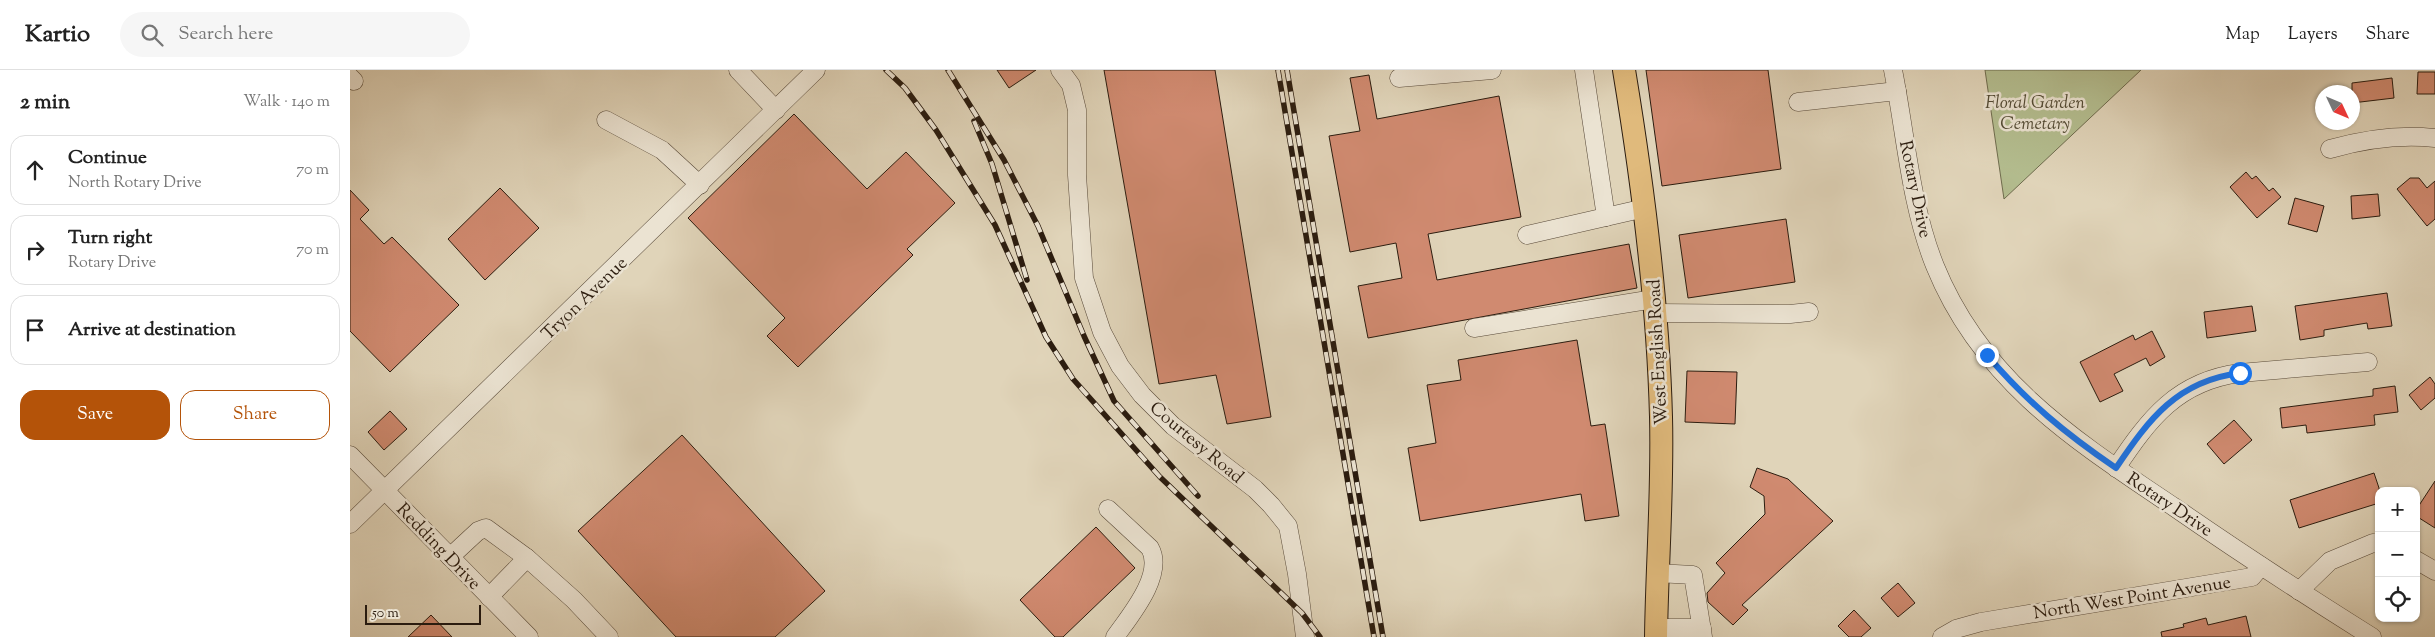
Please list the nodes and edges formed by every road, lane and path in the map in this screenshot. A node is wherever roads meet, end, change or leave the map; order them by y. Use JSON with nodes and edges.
{"nodes":[{"id":1,"x":738,"y":70,"type":"edge"},
{"id":2,"x":816,"y":70,"type":"edge"},
{"id":3,"x":1060,"y":70,"type":"edge"},
{"id":4,"x":1492,"y":70,"type":"edge"},
{"id":5,"x":1584,"y":70,"type":"edge"},
{"id":6,"x":1624,"y":70,"type":"edge"},
{"id":7,"x":1893,"y":70,"type":"edge"},
{"id":8,"x":1399,"y":78,"type":"dead end"},
{"id":9,"x":1897,"y":91,"type":"junction"},
{"id":10,"x":1798,"y":102,"type":"dead end"},
{"id":11,"x":776,"y":110,"type":"junction"},
{"id":12,"x":606,"y":120,"type":"dead end"},
{"id":13,"x":2435,"y":138,"type":"edge"},
{"id":14,"x":2330,"y":149,"type":"dead end"},
{"id":15,"x":700,"y":185,"type":"junction"},
{"id":16,"x":1645,"y":208,"type":"junction"},
{"id":17,"x":1606,"y":217,"type":"junction"},
{"id":18,"x":1527,"y":235,"type":"dead end"},
{"id":19,"x":1655,"y":306,"type":"junction"},
{"id":20,"x":1809,"y":312,"type":"dead end"},
{"id":21,"x":1474,"y":328,"type":"dead end"},
{"id":22,"x":2368,"y":362,"type":"dead end"},
{"id":23,"x":350,"y":454,"type":"edge"},
{"id":24,"x":2116,"y":468,"type":"junction"},
{"id":25,"x":385,"y":490,"type":"junction"},
{"id":26,"x":1108,"y":509,"type":"dead end"},
{"id":27,"x":350,"y":524,"type":"edge"},
{"id":28,"x":2375,"y":543,"type":"edge"},
{"id":29,"x":450,"y":557,"type":"junction"},
{"id":30,"x":527,"y":558,"type":"junction"},
{"id":31,"x":2420,"y":562,"type":"edge"},
{"id":32,"x":2261,"y":566,"type":"junction"},
{"id":33,"x":2435,"y":571,"type":"edge"},
{"id":34,"x":1657,"y":573,"type":"junction"},
{"id":35,"x":2299,"y":591,"type":"junction"},
{"id":36,"x":489,"y":597,"type":"junction"},
{"id":37,"x":1656,"y":632,"type":"edge"},
{"id":38,"x":1702,"y":633,"type":"edge"},
{"id":39,"x":529,"y":637,"type":"edge"},
{"id":40,"x":609,"y":637,"type":"edge"},
{"id":41,"x":1115,"y":637,"type":"edge"},
{"id":42,"x":1305,"y":637,"type":"edge"},
{"id":43,"x":1942,"y":637,"type":"edge"},
{"id":44,"x":2372,"y":637,"type":"edge"}],
"edges":[{"from":1,"to":11,"type":"street"},
{"from":2,"to":11,"type":"street","name":"Tryon Avenue"},
{"from":3,"to":42,"type":"street","name":"Courtesy Road"},
{"from":4,"to":8,"type":"street"},
{"from":5,"to":17,"type":"street"},
{"from":6,"to":16,"type":"main road","name":"West English Road"},
{"from":7,"to":9,"type":"street","name":"Rotary Drive"},
{"from":9,"to":10,"type":"street"},
{"from":9,"to":24,"type":"street","name":"Rotary Drive"},
{"from":11,"to":15,"type":"street","name":"Tryon Avenue"},
{"from":12,"to":15,"type":"street"},
{"from":13,"to":14,"type":"street"},
{"from":15,"to":25,"type":"street","name":"Tryon Avenue"},
{"from":16,"to":17,"type":"street"},
{"from":16,"to":19,"type":"main road","name":"West English Road"},
{"from":17,"to":18,"type":"street"},
{"from":19,"to":20,"type":"street"},
{"from":19,"to":21,"type":"street"},
{"from":19,"to":34,"type":"main road","name":"West English Road"},
{"from":22,"to":24,"type":"street"},
{"from":23,"to":25,"type":"street","name":"Redding Drive"},
{"from":24,"to":32,"type":"street","name":"Rotary Drive"},
{"from":25,"to":27,"type":"street","name":"Tryon Avenue"},
{"from":25,"to":29,"type":"street","name":"Redding Drive"},
{"from":26,"to":41,"type":"street"},
{"from":28,"to":35,"type":"street"},
{"from":29,"to":30,"type":"street"},
{"from":29,"to":36,"type":"street","name":"Redding Drive"},
{"from":30,"to":36,"type":"street"},
{"from":30,"to":40,"type":"street"},
{"from":31,"to":33,"type":"street"},
{"from":32,"to":35,"type":"street","name":"Rotary Drive"},
{"from":32,"to":43,"type":"street","name":"North West Point Avenue"},
{"from":34,"to":37,"type":"main road","name":"West English Road"},
{"from":34,"to":38,"type":"street"},
{"from":35,"to":44,"type":"street","name":"Rotary Drive"},
{"from":36,"to":39,"type":"street","name":"Redding Drive"},
{"from":37,"to":38,"type":"street"}]}
